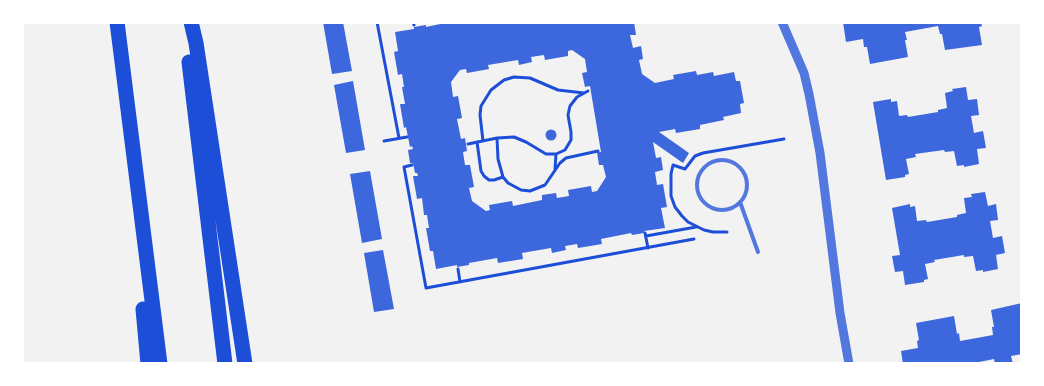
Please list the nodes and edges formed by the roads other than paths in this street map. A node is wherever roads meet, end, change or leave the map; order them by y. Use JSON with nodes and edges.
{"nodes":[{"id":1,"x":118,"y":22,"type":"edge"},
{"id":2,"x":184,"y":22,"type":"edge"},
{"id":3,"x":191,"y":22,"type":"edge"},
{"id":4,"x":782,"y":22,"type":"edge"},
{"id":5,"x":133,"y":151,"type":"junction"},
{"id":6,"x":740,"y":202,"type":"junction"},
{"id":7,"x":758,"y":252,"type":"dead end"},
{"id":8,"x":148,"y":364,"type":"edge"},
{"id":9,"x":160,"y":364,"type":"edge"},
{"id":10,"x":225,"y":364,"type":"edge"},
{"id":11,"x":246,"y":364,"type":"edge"},
{"id":12,"x":849,"y":364,"type":"edge"}],
"edges":[{"from":1,"to":5,"type":"highway"},
{"from":2,"to":10,"type":"highway"},
{"from":3,"to":11,"type":"highway"},
{"from":4,"to":12,"type":"street"},
{"from":5,"to":8,"type":"highway"},
{"from":5,"to":9,"type":"highway"},
{"from":6,"to":6,"type":"lane"},
{"from":6,"to":7,"type":"lane"}]}
